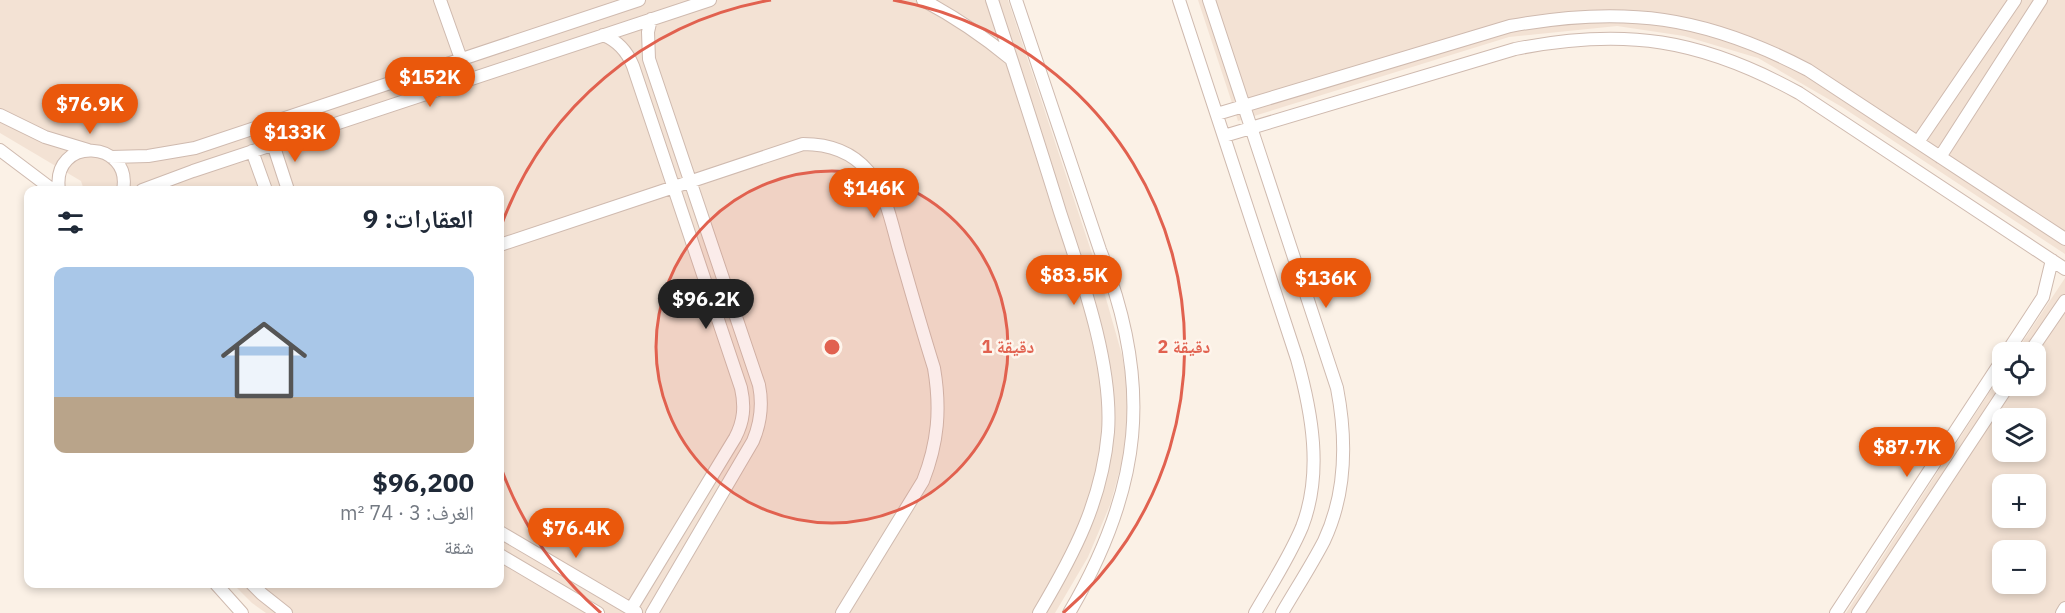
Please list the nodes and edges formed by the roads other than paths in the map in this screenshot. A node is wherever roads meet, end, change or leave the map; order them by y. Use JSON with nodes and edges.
{"nodes":[{"id":1,"x":440,"y":0,"type":"edge"},
{"id":2,"x":603,"y":0,"type":"edge"},
{"id":3,"x":639,"y":0,"type":"edge"},
{"id":4,"x":710,"y":0,"type":"edge"},
{"id":5,"x":923,"y":0,"type":"edge"},
{"id":6,"x":992,"y":0,"type":"edge"},
{"id":7,"x":1016,"y":0,"type":"edge"},
{"id":8,"x":1179,"y":0,"type":"edge"},
{"id":9,"x":1209,"y":0,"type":"edge"},
{"id":10,"x":2041,"y":0,"type":"edge"},
{"id":11,"x":2013,"y":1,"type":"edge"},
{"id":12,"x":599,"y":13,"type":"junction"},
{"id":13,"x":651,"y":19,"type":"junction"},
{"id":14,"x":603,"y":35,"type":"junction"},
{"id":15,"x":461,"y":59,"type":"junction"},
{"id":16,"x":1011,"y":59,"type":"junction"},
{"id":17,"x":1244,"y":106,"type":"junction"},
{"id":18,"x":1216,"y":114,"type":"junction"},
{"id":19,"x":0,"y":116,"type":"edge"},
{"id":20,"x":1251,"y":129,"type":"junction"},
{"id":21,"x":1224,"y":136,"type":"junction"},
{"id":22,"x":1918,"y":142,"type":"junction"},
{"id":23,"x":273,"y":144,"type":"junction"},
{"id":24,"x":0,"y":150,"type":"edge"},
{"id":25,"x":89,"y":150,"type":"junction"},
{"id":26,"x":252,"y":151,"type":"junction"},
{"id":27,"x":111,"y":157,"type":"junction"},
{"id":28,"x":1940,"y":157,"type":"junction"},
{"id":29,"x":690,"y":182,"type":"junction"},
{"id":30,"x":48,"y":186,"type":"edge"},
{"id":31,"x":59,"y":186,"type":"edge"},
{"id":32,"x":123,"y":186,"type":"edge"},
{"id":33,"x":153,"y":186,"type":"edge"},
{"id":34,"x":265,"y":186,"type":"edge"},
{"id":35,"x":287,"y":186,"type":"edge"},
{"id":36,"x":674,"y":187,"type":"junction"},
{"id":37,"x":2065,"y":239,"type":"edge"},
{"id":38,"x":504,"y":244,"type":"edge"},
{"id":39,"x":2052,"y":260,"type":"junction"},
{"id":40,"x":2065,"y":269,"type":"edge"},
{"id":41,"x":2065,"y":301,"type":"edge"},
{"id":42,"x":2014,"y":342,"type":"edge"},
{"id":43,"x":2037,"y":342,"type":"edge"},
{"id":44,"x":1992,"y":375,"type":"edge"},
{"id":45,"x":2001,"y":396,"type":"edge"},
{"id":46,"x":504,"y":534,"type":"edge"},
{"id":47,"x":504,"y":557,"type":"edge"},
{"id":48,"x":220,"y":588,"type":"edge"},
{"id":49,"x":256,"y":588,"type":"edge"},
{"id":50,"x":2065,"y":608,"type":"edge"},
{"id":51,"x":634,"y":611,"type":"edge"},
{"id":52,"x":242,"y":613,"type":"edge"},
{"id":53,"x":286,"y":613,"type":"edge"},
{"id":54,"x":598,"y":613,"type":"edge"},
{"id":55,"x":652,"y":613,"type":"edge"},
{"id":56,"x":842,"y":613,"type":"edge"},
{"id":57,"x":1040,"y":613,"type":"edge"},
{"id":58,"x":1069,"y":613,"type":"edge"},
{"id":59,"x":1255,"y":613,"type":"edge"},
{"id":60,"x":1282,"y":613,"type":"edge"},
{"id":61,"x":1836,"y":613,"type":"edge"},
{"id":62,"x":1858,"y":613,"type":"edge"},
{"id":63,"x":2062,"y":613,"type":"edge"}],
"edges":[{"from":1,"to":15,"type":"street"},
{"from":2,"to":12,"type":"street"},
{"from":3,"to":12,"type":"street"},
{"from":4,"to":13,"type":"street"},
{"from":5,"to":16,"type":"street"},
{"from":6,"to":16,"type":"street"},
{"from":7,"to":58,"type":"street"},
{"from":8,"to":18,"type":"street"},
{"from":9,"to":17,"type":"street"},
{"from":10,"to":28,"type":"street"},
{"from":11,"to":22,"type":"street"},
{"from":12,"to":15,"type":"street"},
{"from":13,"to":14,"type":"street"},
{"from":13,"to":29,"type":"street"},
{"from":14,"to":23,"type":"street"},
{"from":14,"to":36,"type":"street"},
{"from":15,"to":27,"type":"street"},
{"from":16,"to":57,"type":"street"},
{"from":17,"to":18,"type":"street"},
{"from":17,"to":20,"type":"street"},
{"from":17,"to":22,"type":"street"},
{"from":18,"to":21,"type":"street"},
{"from":19,"to":25,"type":"street"},
{"from":20,"to":21,"type":"street"},
{"from":20,"to":39,"type":"street"},
{"from":20,"to":60,"type":"street"},
{"from":21,"to":59,"type":"street"},
{"from":22,"to":28,"type":"street"},
{"from":23,"to":26,"type":"street"},
{"from":23,"to":35,"type":"street"},
{"from":24,"to":30,"type":"street"},
{"from":25,"to":27,"type":"street"},
{"from":25,"to":31,"type":"street"},
{"from":26,"to":33,"type":"street"},
{"from":26,"to":34,"type":"street"},
{"from":27,"to":32,"type":"street"},
{"from":28,"to":37,"type":"street"},
{"from":29,"to":36,"type":"street"},
{"from":29,"to":55,"type":"street"},
{"from":29,"to":56,"type":"street"},
{"from":36,"to":38,"type":"street"},
{"from":36,"to":51,"type":"street"},
{"from":39,"to":40,"type":"street"},
{"from":39,"to":42,"type":"street"},
{"from":41,"to":43,"type":"street"},
{"from":44,"to":61,"type":"street"},
{"from":45,"to":62,"type":"street"},
{"from":46,"to":51,"type":"street"},
{"from":47,"to":54,"type":"street"},
{"from":48,"to":52,"type":"street"},
{"from":49,"to":53,"type":"street"},
{"from":50,"to":63,"type":"street"}]}
